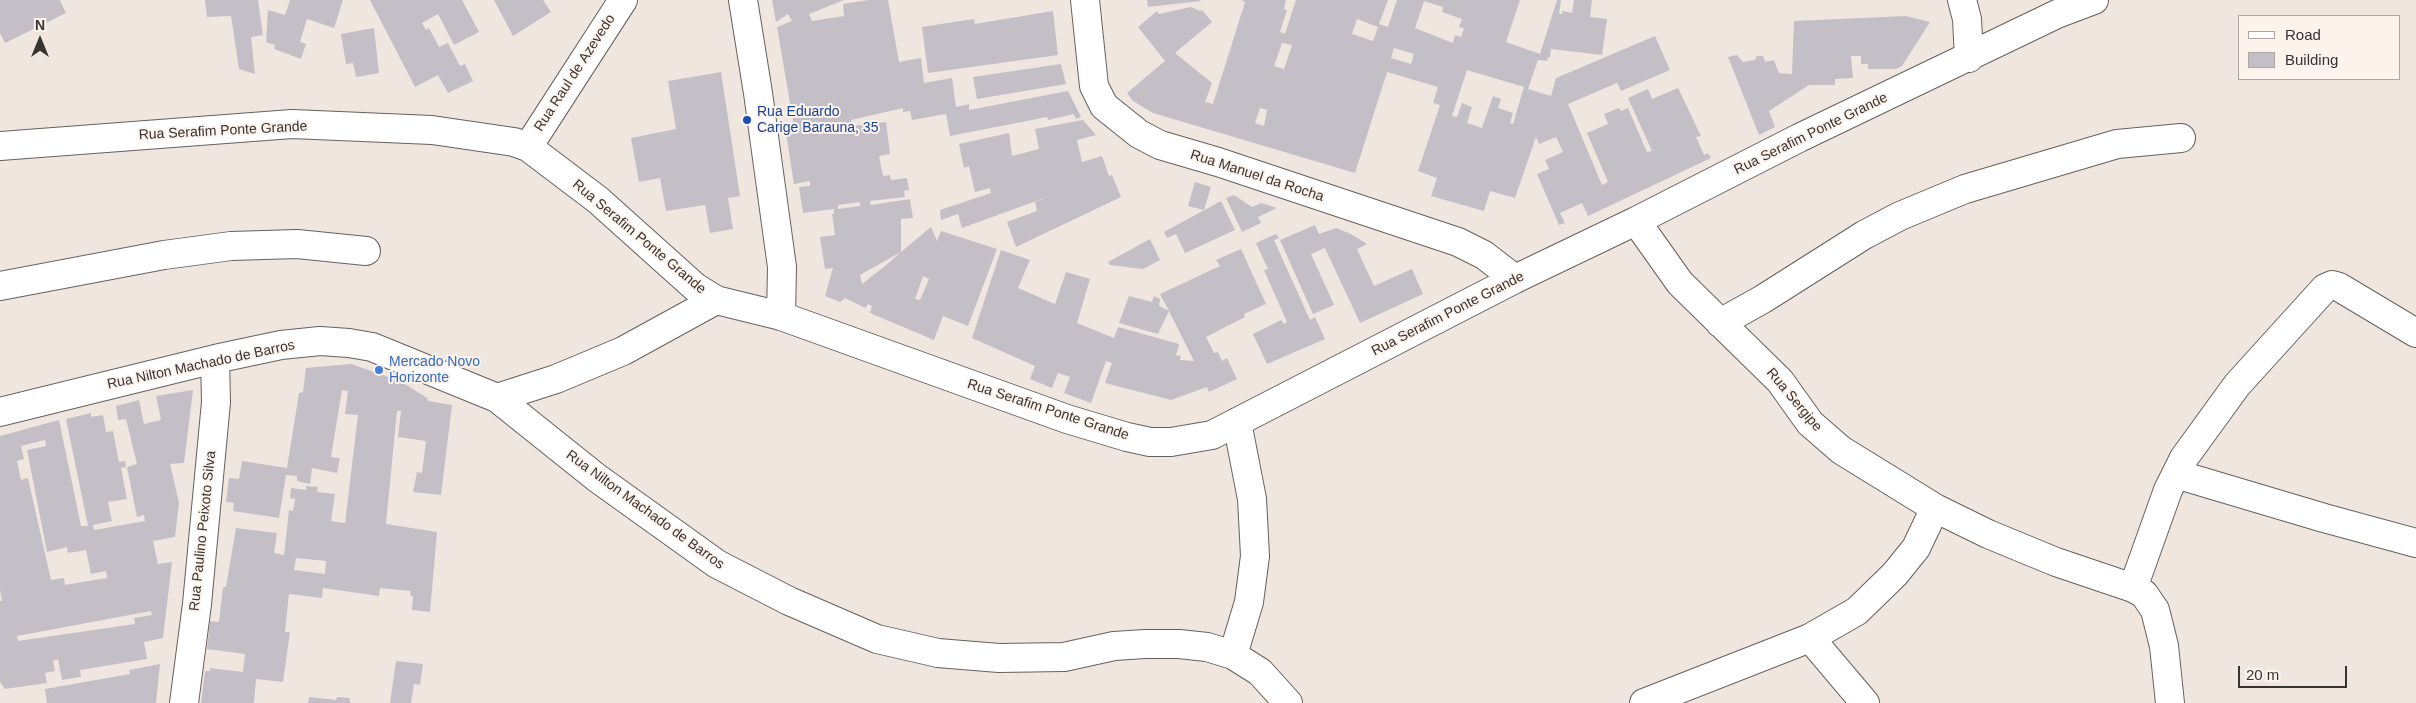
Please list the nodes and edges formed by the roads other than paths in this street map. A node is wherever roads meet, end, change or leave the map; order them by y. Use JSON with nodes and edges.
{"nodes":[{"id":1,"x":623,"y":0,"type":"edge"},
{"id":2,"x":743,"y":0,"type":"edge"},
{"id":3,"x":1085,"y":0,"type":"edge"},
{"id":4,"x":1962,"y":0,"type":"edge"},
{"id":5,"x":2094,"y":0,"type":"edge"},
{"id":6,"x":1969,"y":58,"type":"junction"},
{"id":7,"x":2181,"y":138,"type":"dead end"},
{"id":8,"x":0,"y":146,"type":"edge"},
{"id":9,"x":528,"y":147,"type":"junction"},
{"id":10,"x":1636,"y":221,"type":"junction"},
{"id":11,"x":366,"y":250,"type":"dead end"},
{"id":12,"x":1515,"y":279,"type":"junction"},
{"id":13,"x":0,"y":286,"type":"edge"},
{"id":14,"x":716,"y":300,"type":"junction"},
{"id":15,"x":781,"y":316,"type":"junction"},
{"id":16,"x":1720,"y":323,"type":"junction"},
{"id":17,"x":2416,"y":333,"type":"edge"},
{"id":18,"x":215,"y":359,"type":"junction"},
{"id":19,"x":497,"y":398,"type":"junction"},
{"id":20,"x":0,"y":412,"type":"edge"},
{"id":21,"x":1238,"y":422,"type":"junction"},
{"id":22,"x":2176,"y":474,"type":"junction"},
{"id":23,"x":1935,"y":508,"type":"junction"},
{"id":24,"x":2416,"y":543,"type":"edge"},
{"id":25,"x":2133,"y":588,"type":"junction"},
{"id":26,"x":1810,"y":638,"type":"junction"},
{"id":27,"x":1232,"y":655,"type":"junction"},
{"id":28,"x":184,"y":703,"type":"edge"},
{"id":29,"x":1288,"y":703,"type":"edge"},
{"id":30,"x":1644,"y":703,"type":"edge"},
{"id":31,"x":1865,"y":703,"type":"edge"},
{"id":32,"x":2170,"y":703,"type":"edge"}],
"edges":[{"from":1,"to":9,"type":"street","name":"Rua Raul de Azevedo"},
{"from":2,"to":15,"type":"street"},
{"from":3,"to":12,"type":"street","name":"Rua Manuel da Rocha"},
{"from":4,"to":6,"type":"street"},
{"from":5,"to":6,"type":"street","name":"Rua Serafim Ponte Grande"},
{"from":6,"to":10,"type":"street","name":"Rua Serafim Ponte Grande"},
{"from":7,"to":16,"type":"street"},
{"from":8,"to":9,"type":"street","name":"Rua Serafim Ponte Grande"},
{"from":9,"to":14,"type":"street","name":"Rua Serafim Ponte Grande"},
{"from":10,"to":12,"type":"street","name":"Rua Serafim Ponte Grande"},
{"from":10,"to":16,"type":"street","name":"Rua Sergipe"},
{"from":11,"to":13,"type":"street"},
{"from":12,"to":21,"type":"street","name":"Rua Serafim Ponte Grande"},
{"from":14,"to":15,"type":"street","name":"Rua Serafim Ponte Grande"},
{"from":14,"to":19,"type":"street"},
{"from":15,"to":21,"type":"street","name":"Rua Serafim Ponte Grande"},
{"from":16,"to":23,"type":"street","name":"Rua Sergipe"},
{"from":17,"to":22,"type":"street"},
{"from":18,"to":19,"type":"street","name":"Rua Nilton Machado de Barros"},
{"from":18,"to":20,"type":"street","name":"Rua Nilton Machado de Barros"},
{"from":18,"to":28,"type":"street","name":"Rua Paulino Peixoto Silva"},
{"from":19,"to":27,"type":"street","name":"Rua Nilton Machado de Barros"},
{"from":21,"to":27,"type":"street"},
{"from":22,"to":24,"type":"street"},
{"from":22,"to":25,"type":"street"},
{"from":23,"to":25,"type":"street","name":"Rua Sergipe"},
{"from":23,"to":26,"type":"street"},
{"from":25,"to":32,"type":"street"},
{"from":26,"to":30,"type":"street"},
{"from":26,"to":31,"type":"street"},
{"from":27,"to":29,"type":"street","name":"Rua Nilton Machado de Barros"}]}
